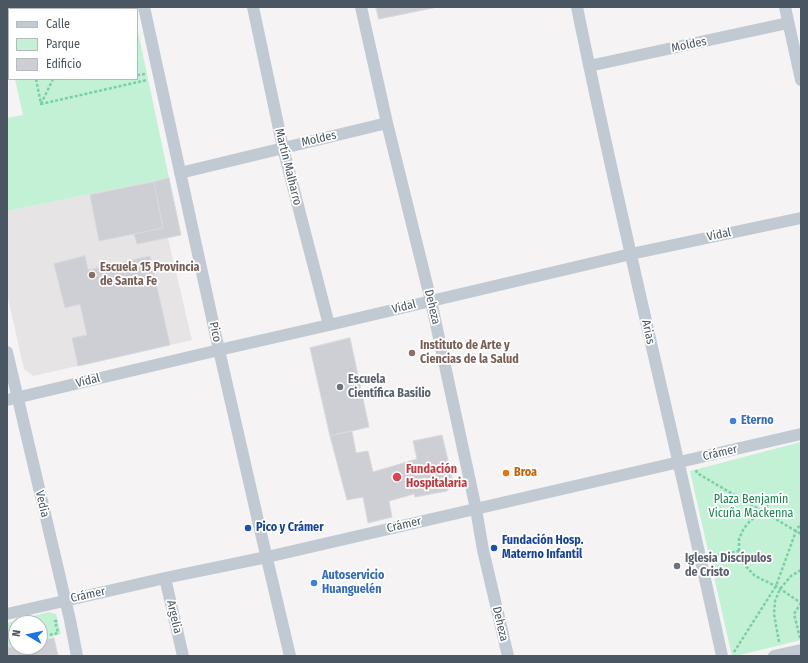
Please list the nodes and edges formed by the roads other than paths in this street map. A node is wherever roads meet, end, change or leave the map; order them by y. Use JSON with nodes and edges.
{"nodes":[{"id":1,"x":144,"y":7,"type":"edge"},
{"id":2,"x":253,"y":7,"type":"edge"},
{"id":3,"x":361,"y":7,"type":"edge"},
{"id":4,"x":577,"y":7,"type":"edge"},
{"id":5,"x":785,"y":7,"type":"edge"},
{"id":6,"x":788,"y":23,"type":"junction"},
{"id":7,"x":589,"y":66,"type":"junction"},
{"id":8,"x":801,"y":80,"type":"edge"},
{"id":9,"x":387,"y":123,"type":"junction"},
{"id":10,"x":283,"y":148,"type":"junction"},
{"id":11,"x":180,"y":173,"type":"junction"},
{"id":12,"x":801,"y":218,"type":"edge"},
{"id":13,"x":630,"y":254,"type":"junction"},
{"id":14,"x":431,"y":301,"type":"junction"},
{"id":15,"x":329,"y":325,"type":"junction"},
{"id":16,"x":219,"y":350,"type":"junction"},
{"id":17,"x":7,"y":352,"type":"edge"},
{"id":18,"x":12,"y":399,"type":"edge"},
{"id":19,"x":801,"y":434,"type":"edge"},
{"id":20,"x":678,"y":463,"type":"junction"},
{"id":21,"x":476,"y":509,"type":"junction"},
{"id":22,"x":267,"y":557,"type":"junction"},
{"id":23,"x":166,"y":578,"type":"junction"},
{"id":24,"x":65,"y":600,"type":"junction"},
{"id":25,"x":7,"y":614,"type":"edge"},
{"id":26,"x":801,"y":650,"type":"edge"},
{"id":27,"x":778,"y":655,"type":"edge"},
{"id":28,"x":77,"y":656,"type":"edge"},
{"id":29,"x":183,"y":656,"type":"edge"},
{"id":30,"x":290,"y":656,"type":"edge"},
{"id":31,"x":508,"y":656,"type":"edge"},
{"id":32,"x":722,"y":656,"type":"edge"}],
"edges":[{"from":1,"to":11,"type":"street","name":"Pico"},
{"from":2,"to":10,"type":"street","name":"Martín Malharro"},
{"from":3,"to":9,"type":"street","name":"Deheza"},
{"from":4,"to":7,"type":"street","name":"Arias"},
{"from":5,"to":6,"type":"street"},
{"from":6,"to":7,"type":"street","name":"Moldes"},
{"from":6,"to":8,"type":"street"},
{"from":7,"to":13,"type":"street","name":"Arias"},
{"from":9,"to":10,"type":"street","name":"Moldes"},
{"from":9,"to":14,"type":"street","name":"Deheza"},
{"from":10,"to":11,"type":"street","name":"Moldes"},
{"from":10,"to":15,"type":"street","name":"Martín Malharro"},
{"from":11,"to":16,"type":"street","name":"Pico"},
{"from":12,"to":13,"type":"street","name":"Vidal"},
{"from":13,"to":14,"type":"street","name":"Vidal"},
{"from":13,"to":20,"type":"street","name":"Arias"},
{"from":14,"to":15,"type":"street","name":"Vidal"},
{"from":14,"to":21,"type":"street","name":"Deheza"},
{"from":15,"to":16,"type":"street","name":"Vidal"},
{"from":16,"to":18,"type":"street","name":"Vidal"},
{"from":16,"to":22,"type":"street","name":"Pico"},
{"from":17,"to":18,"type":"street","name":"Vedia"},
{"from":18,"to":24,"type":"street","name":"Vedia"},
{"from":19,"to":20,"type":"street","name":"Crámer"},
{"from":20,"to":21,"type":"street","name":"Crámer"},
{"from":20,"to":32,"type":"street","name":"Arias"},
{"from":21,"to":22,"type":"street","name":"Crámer"},
{"from":21,"to":31,"type":"street","name":"Deheza"},
{"from":22,"to":23,"type":"street","name":"Crámer"},
{"from":22,"to":30,"type":"street","name":"Pico"},
{"from":23,"to":24,"type":"street","name":"Crámer"},
{"from":23,"to":29,"type":"street","name":"Argelia"},
{"from":24,"to":25,"type":"street","name":"Crámer"},
{"from":24,"to":28,"type":"street","name":"Vedia"},
{"from":26,"to":27,"type":"street"}]}
